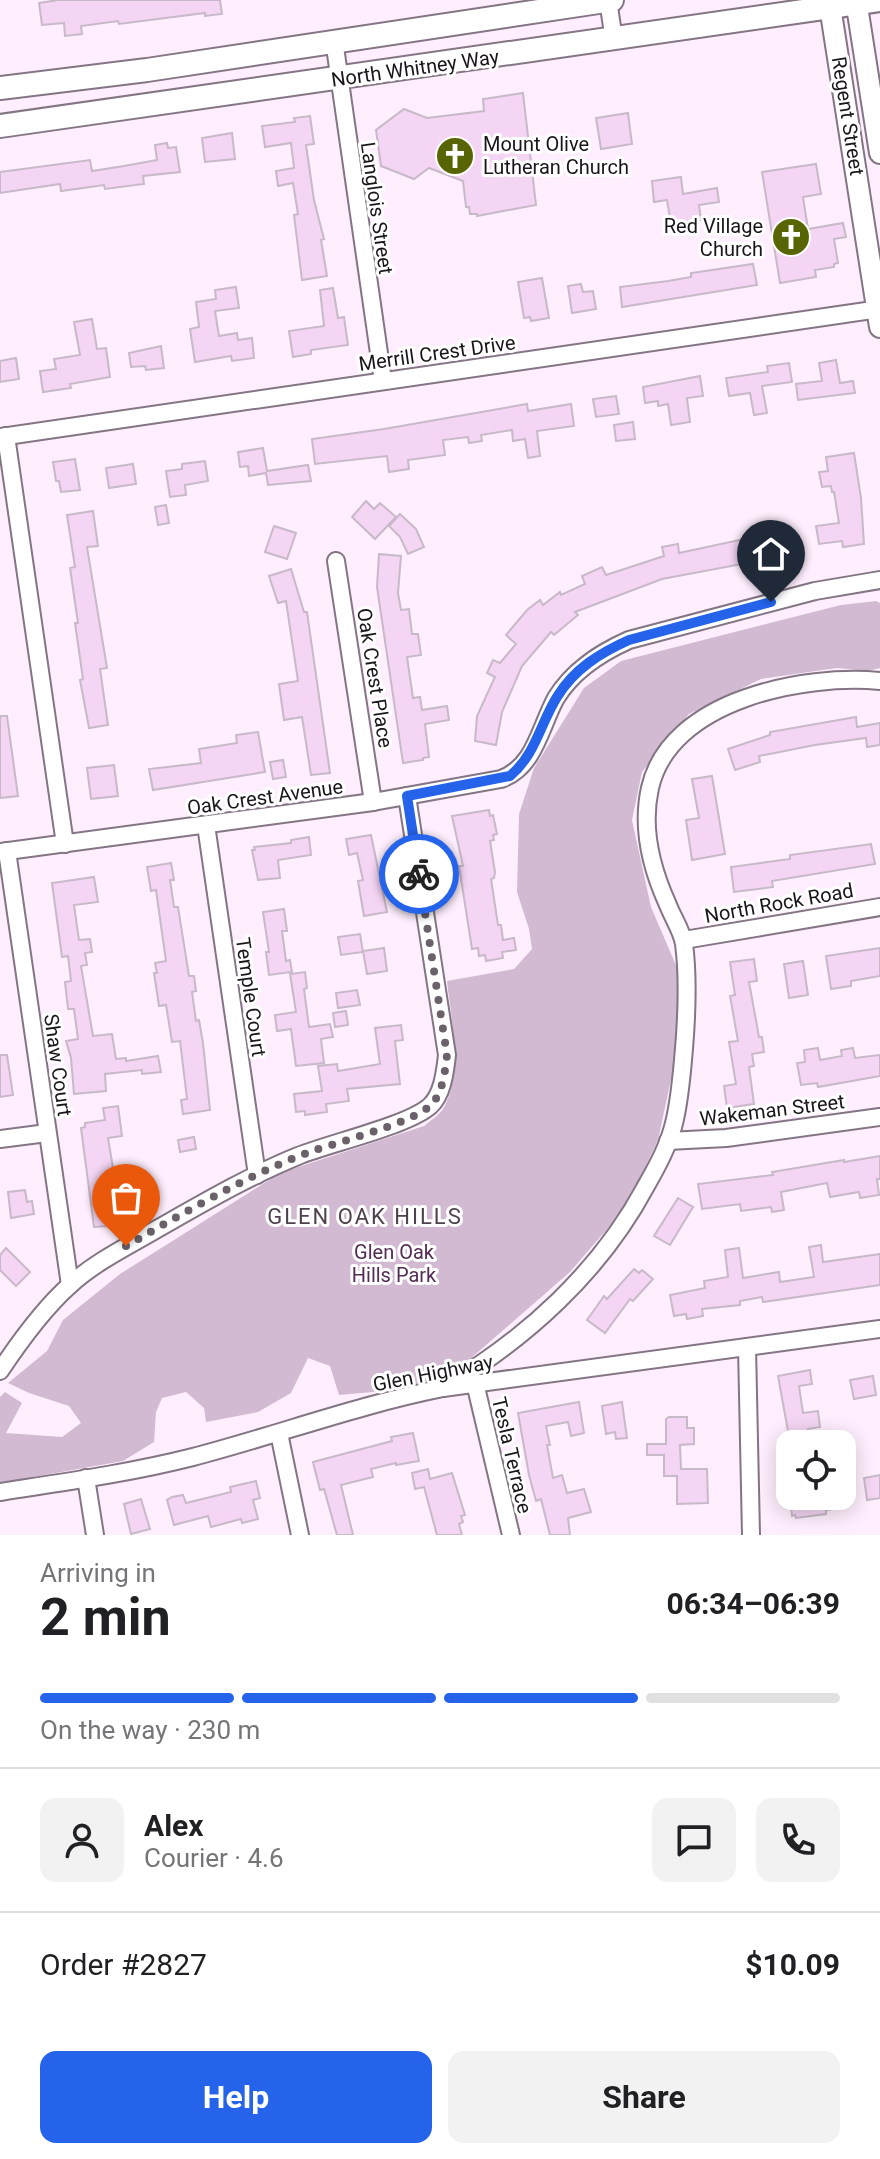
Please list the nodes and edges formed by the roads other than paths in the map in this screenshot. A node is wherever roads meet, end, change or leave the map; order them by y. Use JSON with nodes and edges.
{"nodes":[{"id":1,"x":609,"y":0,"type":"edge"},
{"id":2,"x":880,"y":0,"type":"edge"},
{"id":3,"x":856,"y":2,"type":"edge"},
{"id":4,"x":830,"y":4,"type":"edge"},
{"id":5,"x":334,"y":40,"type":"junction"},
{"id":6,"x":614,"y":40,"type":"junction"},
{"id":7,"x":339,"y":79,"type":"junction"},
{"id":8,"x":0,"y":88,"type":"edge"},
{"id":9,"x":0,"y":126,"type":"edge"},
{"id":10,"x":880,"y":153,"type":"edge"},
{"id":11,"x":879,"y":315,"type":"edge"},
{"id":12,"x":383,"y":381,"type":"junction"},
{"id":13,"x":3,"y":436,"type":"edge"},
{"id":14,"x":336,"y":561,"type":"dead end"},
{"id":15,"x":880,"y":580,"type":"edge"},
{"id":16,"x":880,"y":681,"type":"edge"},
{"id":17,"x":407,"y":796,"type":"junction"},
{"id":18,"x":373,"y":802,"type":"junction"},
{"id":19,"x":206,"y":825,"type":"junction"},
{"id":20,"x":65,"y":844,"type":"junction"},
{"id":21,"x":3,"y":851,"type":"edge"},
{"id":22,"x":880,"y":907,"type":"edge"},
{"id":23,"x":684,"y":940,"type":"junction"},
{"id":24,"x":880,"y":1117,"type":"edge"},
{"id":25,"x":47,"y":1133,"type":"junction"},
{"id":26,"x":0,"y":1139,"type":"edge"},
{"id":27,"x":668,"y":1141,"type":"junction"},
{"id":28,"x":257,"y":1175,"type":"junction"},
{"id":29,"x":70,"y":1285,"type":"junction"},
{"id":30,"x":880,"y":1329,"type":"edge"},
{"id":31,"x":747,"y":1347,"type":"junction"},
{"id":32,"x":0,"y":1371,"type":"edge"},
{"id":33,"x":475,"y":1383,"type":"junction"},
{"id":34,"x":443,"y":1388,"type":"junction"},
{"id":35,"x":279,"y":1433,"type":"junction"},
{"id":36,"x":86,"y":1478,"type":"junction"},
{"id":37,"x":0,"y":1492,"type":"edge"},
{"id":38,"x":95,"y":1535,"type":"edge"},
{"id":39,"x":300,"y":1535,"type":"edge"},
{"id":40,"x":511,"y":1535,"type":"edge"},
{"id":41,"x":751,"y":1535,"type":"edge"}],
"edges":[{"from":1,"to":5,"type":"main road","name":"North Whitney Way"},
{"from":1,"to":6,"type":"street"},
{"from":2,"to":3,"type":"main road","name":"North Whitney Way"},
{"from":3,"to":4,"type":"main road","name":"North Whitney Way"},
{"from":3,"to":10,"type":"street","name":"Regent Street"},
{"from":4,"to":6,"type":"main road","name":"North Whitney Way"},
{"from":4,"to":11,"type":"street","name":"Regent Street"},
{"from":5,"to":7,"type":"street","name":"Langlois Street"},
{"from":5,"to":8,"type":"main road","name":"North Whitney Way"},
{"from":6,"to":7,"type":"main road","name":"North Whitney Way"},
{"from":7,"to":9,"type":"main road","name":"North Whitney Way"},
{"from":7,"to":12,"type":"street","name":"Langlois Street"},
{"from":11,"to":12,"type":"street","name":"Merrill Crest Drive"},
{"from":12,"to":13,"type":"street","name":"Merrill Crest Drive"},
{"from":13,"to":20,"type":"street"},
{"from":14,"to":18,"type":"street","name":"Oak Crest Place"},
{"from":15,"to":17,"type":"street","name":"Oak Crest Avenue"},
{"from":16,"to":23,"type":"street"},
{"from":17,"to":18,"type":"street","name":"Oak Crest Avenue"},
{"from":17,"to":28,"type":"street"},
{"from":18,"to":19,"type":"street","name":"Oak Crest Avenue"},
{"from":19,"to":20,"type":"street","name":"Oak Crest Avenue"},
{"from":19,"to":28,"type":"street","name":"Temple Court"},
{"from":20,"to":21,"type":"street","name":"Oak Crest Avenue"},
{"from":21,"to":25,"type":"street","name":"Shaw Court"},
{"from":22,"to":23,"type":"street","name":"North Rock Road"},
{"from":23,"to":27,"type":"street"},
{"from":24,"to":27,"type":"street","name":"Wakeman Street"},
{"from":25,"to":26,"type":"street"},
{"from":25,"to":29,"type":"street","name":"Shaw Court"},
{"from":27,"to":34,"type":"street"},
{"from":28,"to":29,"type":"street"},
{"from":29,"to":32,"type":"street"},
{"from":30,"to":31,"type":"street","name":"Glen Highway"},
{"from":31,"to":33,"type":"street","name":"Glen Highway"},
{"from":31,"to":41,"type":"street"},
{"from":33,"to":34,"type":"street","name":"Glen Highway"},
{"from":33,"to":40,"type":"street","name":"Tesla Terrace"},
{"from":34,"to":35,"type":"street","name":"Glen Highway"},
{"from":35,"to":36,"type":"street","name":"Glen Highway"},
{"from":35,"to":39,"type":"street"},
{"from":36,"to":37,"type":"street","name":"Glen Highway"},
{"from":36,"to":38,"type":"street"}]}
